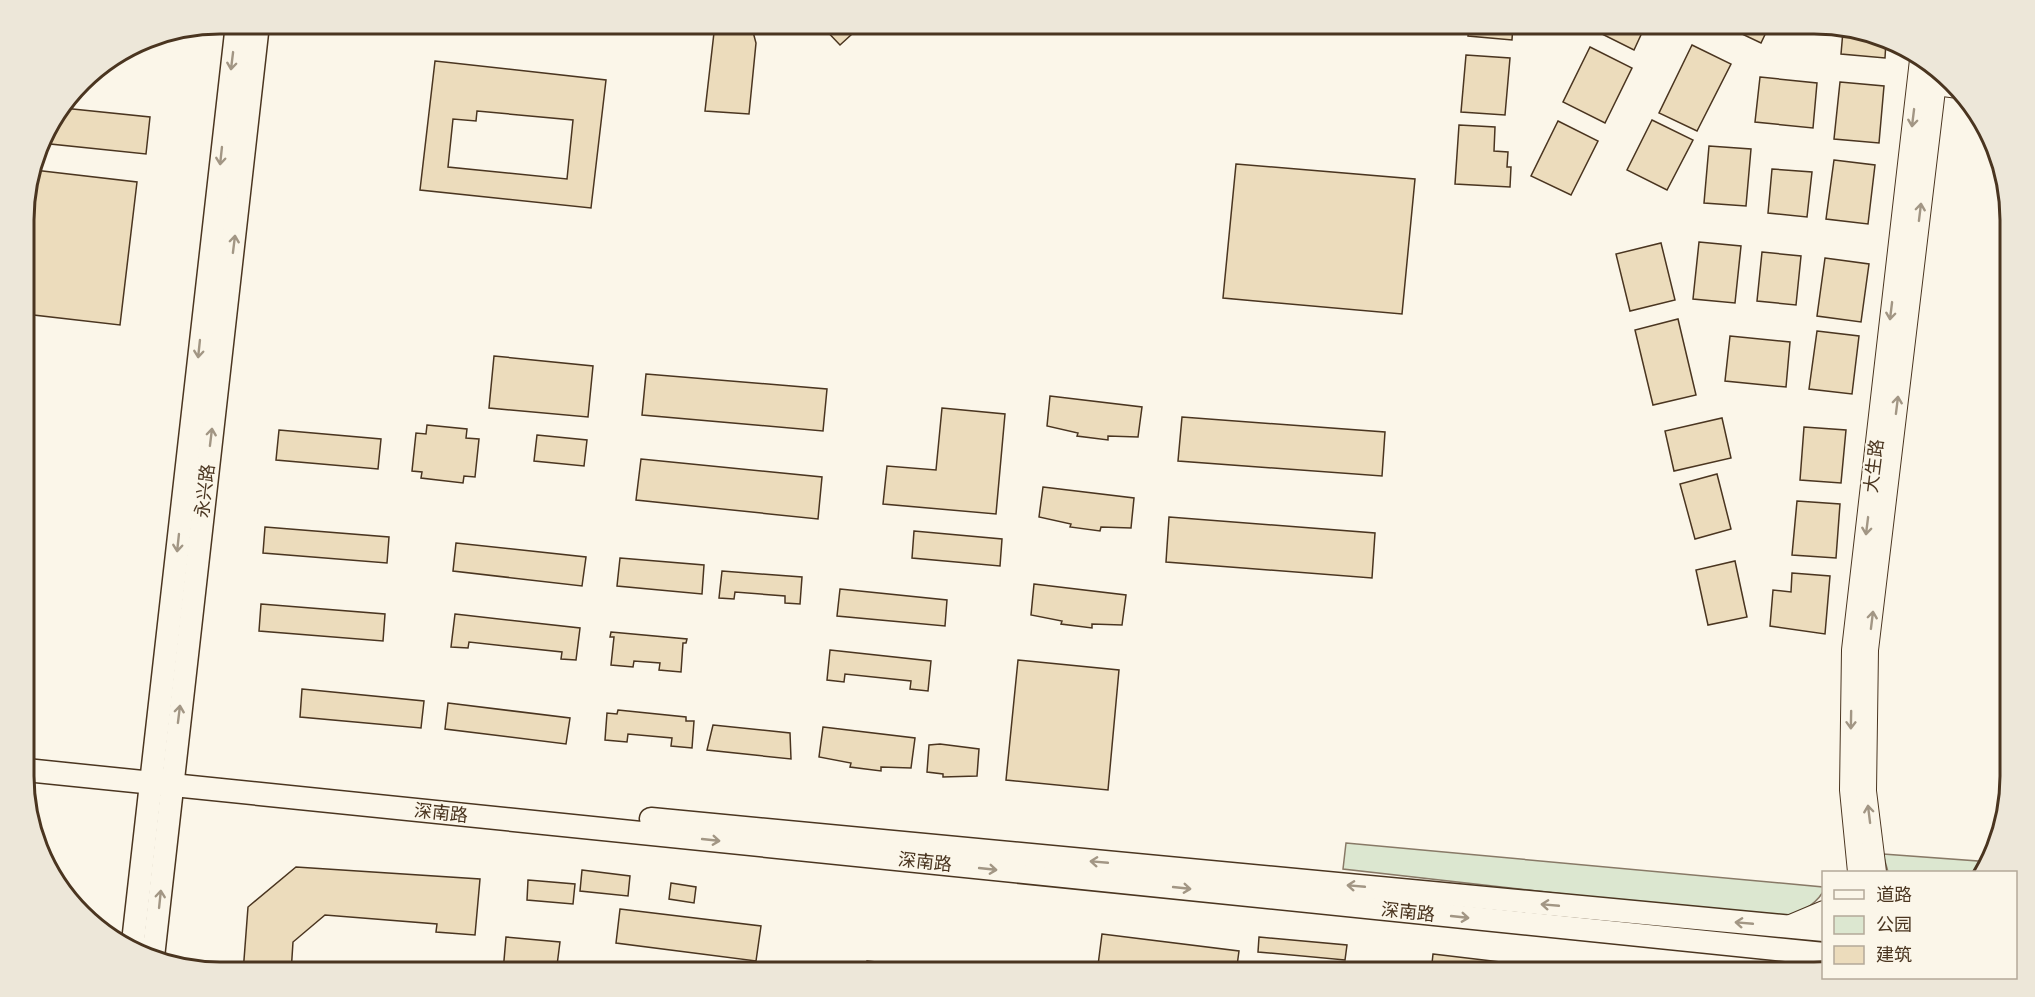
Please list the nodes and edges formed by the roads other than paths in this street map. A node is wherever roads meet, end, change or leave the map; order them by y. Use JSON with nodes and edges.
{"nodes":[{"id":1,"x":236,"y":35,"type":"edge"},
{"id":2,"x":257,"y":35,"type":"edge"},
{"id":3,"x":1929,"y":82,"type":"edge"},
{"id":4,"x":35,"y":758,"type":"edge"},
{"id":5,"x":35,"y":771,"type":"edge"},
{"id":6,"x":162,"y":778,"type":"junction"},
{"id":7,"x":1855,"y":867,"type":"edge"},
{"id":8,"x":1876,"y":871,"type":"edge"},
{"id":9,"x":1822,"y":912,"type":"edge"},
{"id":10,"x":1786,"y":927,"type":"junction"},
{"id":11,"x":1822,"y":930,"type":"edge"},
{"id":12,"x":134,"y":941,"type":"edge"},
{"id":13,"x":153,"y":950,"type":"edge"},
{"id":14,"x":1822,"y":954,"type":"edge"}],
"edges":[{"from":1,"to":6,"type":"main road","name":"永兴路","one_way":true},
{"from":6,"to":2,"type":"main road","name":"永兴路","one_way":true},
{"from":3,"to":7,"type":"street","name":"大生路","one_way":true},
{"from":8,"to":3,"type":"street","name":"大生路","one_way":true},
{"from":4,"to":6,"type":"main road","name":"深南路"},
{"from":5,"to":6,"type":"main road","name":"深南路"},
{"from":10,"to":6,"type":"main road","name":"深南路","one_way":true},
{"from":6,"to":12,"type":"main road","name":"永兴路"},
{"from":13,"to":6,"type":"main road","name":"永兴路","one_way":true},
{"from":6,"to":14,"type":"main road","name":"深南路","one_way":true},
{"from":9,"to":10,"type":"street"},
{"from":10,"to":11,"type":"main road","name":"深南路"}]}
